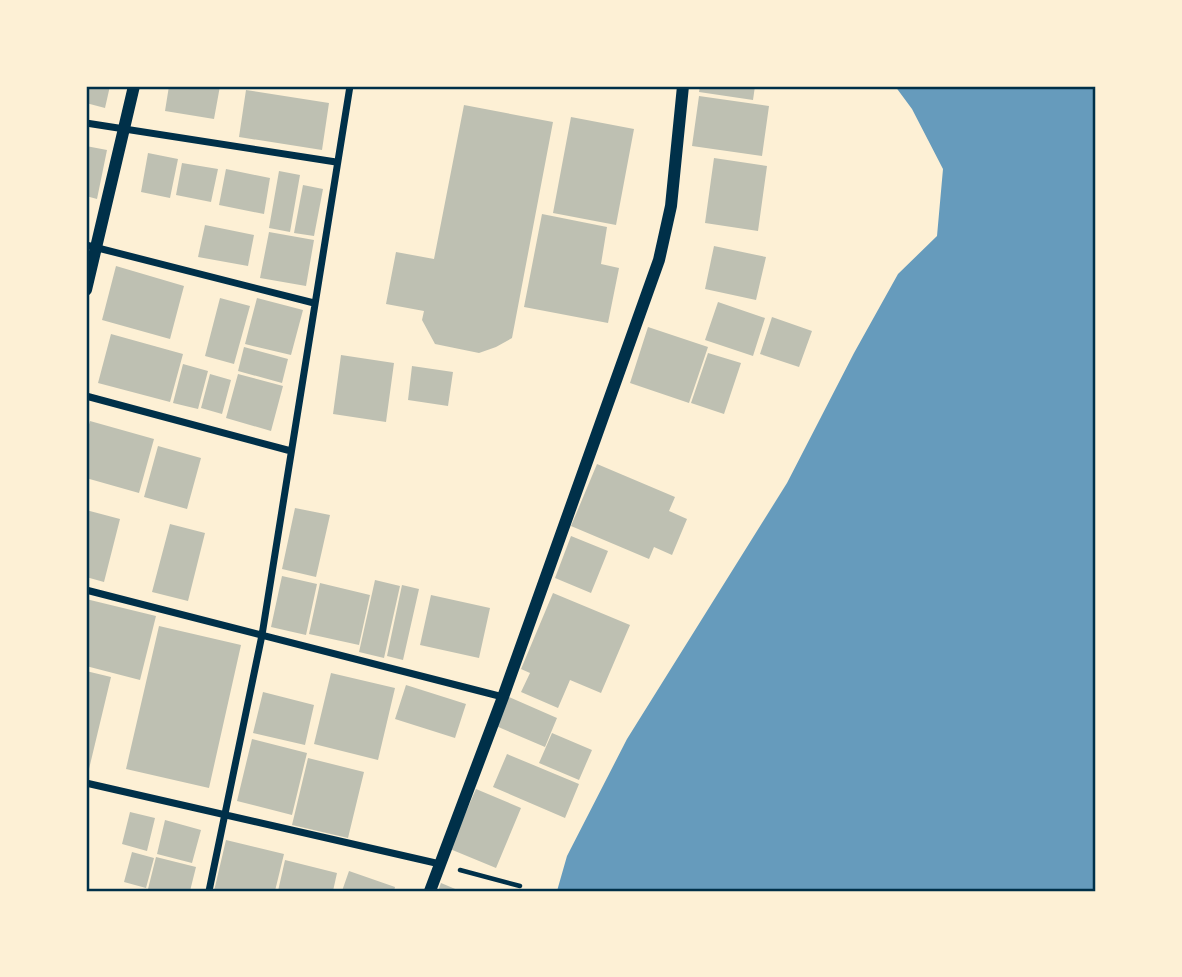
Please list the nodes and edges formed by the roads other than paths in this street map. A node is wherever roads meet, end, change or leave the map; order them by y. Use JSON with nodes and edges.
{"nodes":[{"id":1,"x":134,"y":86,"type":"edge"},
{"id":2,"x":350,"y":86,"type":"edge"},
{"id":3,"x":683,"y":86,"type":"edge"},
{"id":4,"x":86,"y":123,"type":"edge"},
{"id":5,"x":123,"y":131,"type":"junction"},
{"id":6,"x":336,"y":162,"type":"junction"},
{"id":7,"x":91,"y":246,"type":"edge"},
{"id":8,"x":86,"y":290,"type":"edge"},
{"id":9,"x":314,"y":303,"type":"junction"},
{"id":10,"x":86,"y":396,"type":"edge"},
{"id":11,"x":291,"y":451,"type":"junction"},
{"id":12,"x":86,"y":590,"type":"edge"},
{"id":13,"x":262,"y":635,"type":"junction"},
{"id":14,"x":503,"y":697,"type":"junction"},
{"id":15,"x":86,"y":783,"type":"edge"},
{"id":16,"x":225,"y":815,"type":"junction"},
{"id":17,"x":440,"y":864,"type":"junction"},
{"id":18,"x":209,"y":891,"type":"edge"},
{"id":19,"x":430,"y":891,"type":"edge"}],
"edges":[{"from":1,"to":5,"type":"street"},
{"from":2,"to":6,"type":"street"},
{"from":3,"to":14,"type":"street"},
{"from":4,"to":5,"type":"street"},
{"from":5,"to":6,"type":"street"},
{"from":5,"to":7,"type":"street"},
{"from":6,"to":9,"type":"street"},
{"from":7,"to":8,"type":"street"},
{"from":7,"to":9,"type":"street"},
{"from":9,"to":11,"type":"street"},
{"from":10,"to":11,"type":"street"},
{"from":11,"to":13,"type":"street"},
{"from":12,"to":13,"type":"street"},
{"from":13,"to":14,"type":"street"},
{"from":13,"to":16,"type":"street"},
{"from":14,"to":17,"type":"street"},
{"from":15,"to":16,"type":"street"},
{"from":16,"to":17,"type":"street"},
{"from":16,"to":18,"type":"street"},
{"from":17,"to":19,"type":"street"}]}
